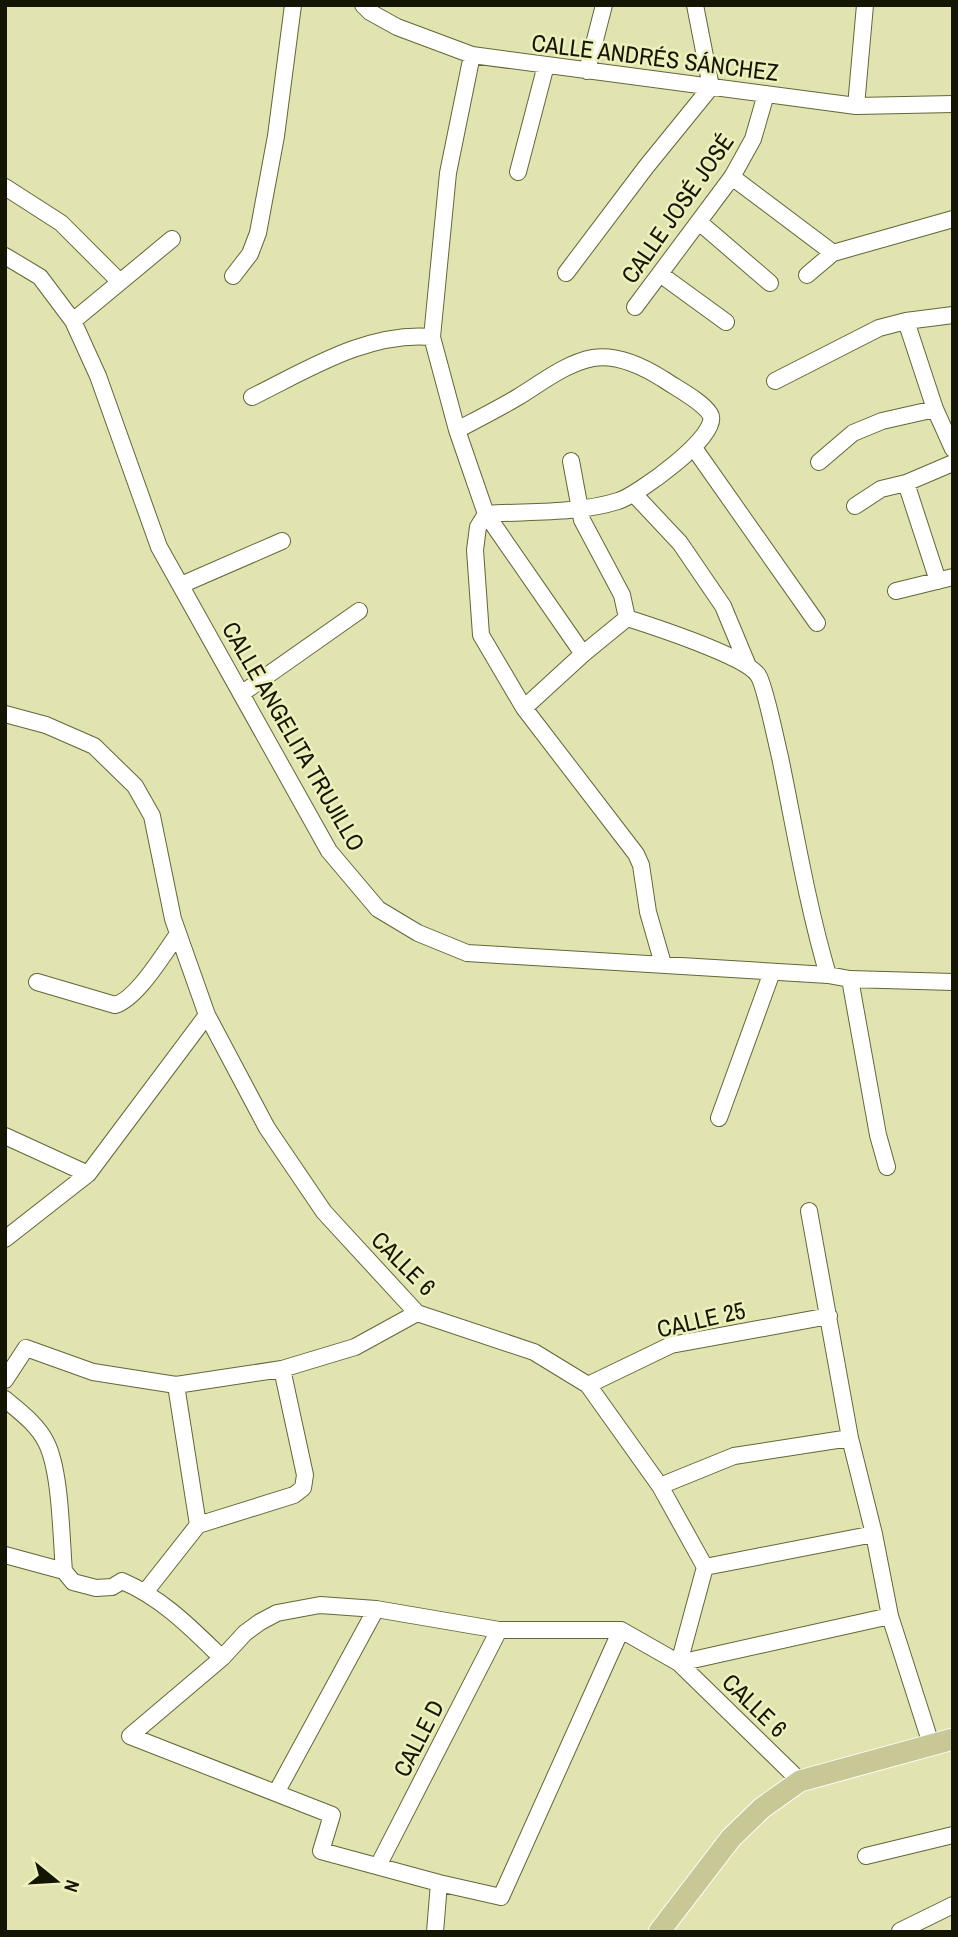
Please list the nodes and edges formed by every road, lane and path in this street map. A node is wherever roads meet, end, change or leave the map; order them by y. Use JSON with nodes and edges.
{"nodes":[{"id":1,"x":293,"y":5,"type":"edge"},
{"id":2,"x":363,"y":5,"type":"edge"},
{"id":3,"x":604,"y":5,"type":"edge"},
{"id":4,"x":695,"y":5,"type":"edge"},
{"id":5,"x":865,"y":5,"type":"edge"},
{"id":6,"x":472,"y":55,"type":"junction"},
{"id":7,"x":546,"y":65,"type":"junction"},
{"id":8,"x":587,"y":71,"type":"junction"},
{"id":9,"x":711,"y":87,"type":"junction"},
{"id":10,"x":766,"y":94,"type":"junction"},
{"id":11,"x":953,"y":104,"type":"edge"},
{"id":12,"x":856,"y":106,"type":"junction"},
{"id":13,"x":518,"y":172,"type":"dead end"},
{"id":14,"x":732,"y":177,"type":"junction"},
{"id":15,"x":5,"y":187,"type":"edge"},
{"id":16,"x":953,"y":219,"type":"edge"},
{"id":17,"x":699,"y":222,"type":"junction"},
{"id":18,"x":172,"y":240,"type":"dead end"},
{"id":19,"x":833,"y":253,"type":"junction"},
{"id":20,"x":5,"y":256,"type":"edge"},
{"id":21,"x":566,"y":273,"type":"dead end"},
{"id":22,"x":660,"y":274,"type":"junction"},
{"id":23,"x":807,"y":275,"type":"dead end"},
{"id":24,"x":233,"y":276,"type":"dead end"},
{"id":25,"x":120,"y":282,"type":"junction"},
{"id":26,"x":770,"y":283,"type":"dead end"},
{"id":27,"x":635,"y":307,"type":"dead end"},
{"id":28,"x":953,"y":315,"type":"edge"},
{"id":29,"x":73,"y":321,"type":"junction"},
{"id":30,"x":906,"y":321,"type":"junction"},
{"id":31,"x":726,"y":322,"type":"dead end"},
{"id":32,"x":432,"y":337,"type":"junction"},
{"id":33,"x":775,"y":381,"type":"dead end"},
{"id":34,"x":252,"y":397,"type":"dead end"},
{"id":35,"x":935,"y":409,"type":"junction"},
{"id":36,"x":457,"y":430,"type":"junction"},
{"id":37,"x":694,"y":448,"type":"junction"},
{"id":38,"x":953,"y":449,"type":"edge"},
{"id":39,"x":571,"y":461,"type":"dead end"},
{"id":40,"x":819,"y":462,"type":"dead end"},
{"id":41,"x":953,"y":463,"type":"edge"},
{"id":42,"x":906,"y":483,"type":"junction"},
{"id":43,"x":634,"y":494,"type":"junction"},
{"id":44,"x":855,"y":506,"type":"dead end"},
{"id":45,"x":580,"y":508,"type":"junction"},
{"id":46,"x":486,"y":514,"type":"junction"},
{"id":47,"x":282,"y":541,"type":"dead end"},
{"id":48,"x":945,"y":579,"type":"edge"},
{"id":49,"x":181,"y":585,"type":"junction"},
{"id":50,"x":895,"y":591,"type":"dead end"},
{"id":51,"x":359,"y":611,"type":"dead end"},
{"id":52,"x":627,"y":618,"type":"junction"},
{"id":53,"x":817,"y":623,"type":"dead end"},
{"id":54,"x":583,"y":653,"type":"junction"},
{"id":55,"x":748,"y":666,"type":"junction"},
{"id":56,"x":241,"y":694,"type":"junction"},
{"id":57,"x":524,"y":708,"type":"junction"},
{"id":58,"x":5,"y":714,"type":"edge"},
{"id":59,"x":178,"y":934,"type":"junction"},
{"id":60,"x":663,"y":964,"type":"junction"},
{"id":61,"x":772,"y":972,"type":"junction"},
{"id":62,"x":828,"y":975,"type":"junction"},
{"id":63,"x":850,"y":979,"type":"junction"},
{"id":64,"x":37,"y":982,"type":"dead end"},
{"id":65,"x":953,"y":982,"type":"edge"},
{"id":66,"x":207,"y":1015,"type":"junction"},
{"id":67,"x":719,"y":1118,"type":"dead end"},
{"id":68,"x":5,"y":1136,"type":"edge"},
{"id":69,"x":887,"y":1167,"type":"dead end"},
{"id":70,"x":88,"y":1174,"type":"junction"},
{"id":71,"x":809,"y":1211,"type":"dead end"},
{"id":72,"x":5,"y":1238,"type":"edge"},
{"id":73,"x":417,"y":1313,"type":"junction"},
{"id":74,"x":830,"y":1316,"type":"junction"},
{"id":75,"x":282,"y":1369,"type":"junction"},
{"id":76,"x":5,"y":1380,"type":"edge"},
{"id":77,"x":176,"y":1385,"type":"junction"},
{"id":78,"x":588,"y":1385,"type":"junction"},
{"id":79,"x":5,"y":1399,"type":"edge"},
{"id":80,"x":850,"y":1438,"type":"junction"},
{"id":81,"x":660,"y":1486,"type":"junction"},
{"id":82,"x":198,"y":1525,"type":"junction"},
{"id":83,"x":874,"y":1534,"type":"junction"},
{"id":84,"x":5,"y":1555,"type":"edge"},
{"id":85,"x":705,"y":1567,"type":"junction"},
{"id":86,"x":64,"y":1571,"type":"junction"},
{"id":87,"x":146,"y":1591,"type":"junction"},
{"id":88,"x":376,"y":1609,"type":"junction"},
{"id":89,"x":890,"y":1616,"type":"junction"},
{"id":90,"x":499,"y":1630,"type":"junction"},
{"id":91,"x":621,"y":1630,"type":"junction"},
{"id":92,"x":222,"y":1658,"type":"junction"},
{"id":93,"x":679,"y":1662,"type":"junction"},
{"id":94,"x":953,"y":1739,"type":"edge"},
{"id":95,"x":931,"y":1744,"type":"junction"},
{"id":96,"x":800,"y":1780,"type":"junction"},
{"id":97,"x":276,"y":1793,"type":"junction"},
{"id":98,"x":953,"y":1835,"type":"edge"},
{"id":99,"x":866,"y":1856,"type":"dead end"},
{"id":100,"x":378,"y":1867,"type":"junction"},
{"id":101,"x":439,"y":1883,"type":"junction"},
{"id":102,"x":953,"y":1905,"type":"edge"},
{"id":103,"x":900,"y":1931,"type":"edge"},
{"id":104,"x":435,"y":1932,"type":"edge"},
{"id":105,"x":659,"y":1932,"type":"edge"}],
"edges":[{"from":1,"to":24,"type":"street"},
{"from":2,"to":6,"type":"street","name":"CALLE ANDRÉS SÁNCHEZ"},
{"from":3,"to":8,"type":"street"},
{"from":4,"to":9,"type":"street"},
{"from":5,"to":12,"type":"street"},
{"from":6,"to":7,"type":"street","name":"CALLE ANDRÉS SÁNCHEZ"},
{"from":6,"to":32,"type":"street"},
{"from":7,"to":8,"type":"street","name":"CALLE ANDRÉS SÁNCHEZ"},
{"from":7,"to":13,"type":"street"},
{"from":8,"to":9,"type":"street","name":"CALLE ANDRÉS SÁNCHEZ"},
{"from":9,"to":10,"type":"street","name":"CALLE ANDRÉS SÁNCHEZ"},
{"from":9,"to":21,"type":"street"},
{"from":10,"to":12,"type":"street","name":"CALLE ANDRÉS SÁNCHEZ"},
{"from":10,"to":14,"type":"street","name":"CALLE JOSÉ JOSÉ"},
{"from":11,"to":12,"type":"street","name":"CALLE ANDRÉS SÁNCHEZ"},
{"from":14,"to":17,"type":"street","name":"CALLE JOSÉ JOSÉ"},
{"from":14,"to":19,"type":"street"},
{"from":15,"to":25,"type":"street"},
{"from":16,"to":19,"type":"street"},
{"from":17,"to":22,"type":"street","name":"CALLE JOSÉ JOSÉ"},
{"from":17,"to":26,"type":"street"},
{"from":18,"to":25,"type":"street"},
{"from":19,"to":23,"type":"street"},
{"from":20,"to":29,"type":"street","name":"CALLE ANGELITA TRUJILLO"},
{"from":22,"to":27,"type":"street","name":"CALLE JOSÉ JOSÉ"},
{"from":22,"to":31,"type":"street"},
{"from":25,"to":29,"type":"street"},
{"from":28,"to":30,"type":"street"},
{"from":29,"to":49,"type":"street","name":"CALLE ANGELITA TRUJILLO"},
{"from":30,"to":33,"type":"street"},
{"from":30,"to":35,"type":"street"},
{"from":32,"to":34,"type":"street"},
{"from":32,"to":36,"type":"street"},
{"from":35,"to":38,"type":"street"},
{"from":35,"to":40,"type":"street"},
{"from":36,"to":37,"type":"street"},
{"from":36,"to":46,"type":"street"},
{"from":37,"to":43,"type":"street"},
{"from":37,"to":53,"type":"street"},
{"from":39,"to":45,"type":"street"},
{"from":41,"to":42,"type":"street"},
{"from":42,"to":44,"type":"street"},
{"from":42,"to":48,"type":"street"},
{"from":43,"to":45,"type":"street"},
{"from":43,"to":55,"type":"street"},
{"from":45,"to":46,"type":"street"},
{"from":45,"to":52,"type":"street"},
{"from":46,"to":54,"type":"street"},
{"from":46,"to":57,"type":"street"},
{"from":47,"to":49,"type":"street"},
{"from":48,"to":50,"type":"street"},
{"from":49,"to":56,"type":"street","name":"CALLE ANGELITA TRUJILLO"},
{"from":51,"to":56,"type":"street"},
{"from":52,"to":54,"type":"street"},
{"from":52,"to":55,"type":"street"},
{"from":54,"to":57,"type":"street"},
{"from":55,"to":62,"type":"street"},
{"from":56,"to":60,"type":"street","name":"CALLE ANGELITA TRUJILLO"},
{"from":57,"to":60,"type":"street"},
{"from":58,"to":59,"type":"street","name":"CALLE 6"},
{"from":59,"to":64,"type":"street"},
{"from":59,"to":66,"type":"street","name":"CALLE 6"},
{"from":60,"to":61,"type":"street","name":"CALLE ANGELITA TRUJILLO"},
{"from":61,"to":62,"type":"street","name":"CALLE ANGELITA TRUJILLO"},
{"from":61,"to":67,"type":"street"},
{"from":62,"to":63,"type":"street","name":"CALLE ANGELITA TRUJILLO"},
{"from":63,"to":65,"type":"street","name":"CALLE ANGELITA TRUJILLO"},
{"from":63,"to":69,"type":"street"},
{"from":66,"to":70,"type":"street"},
{"from":66,"to":73,"type":"street","name":"CALLE 6"},
{"from":68,"to":70,"type":"street"},
{"from":70,"to":72,"type":"street"},
{"from":71,"to":74,"type":"street"},
{"from":73,"to":75,"type":"street"},
{"from":73,"to":78,"type":"street","name":"CALLE 6"},
{"from":74,"to":78,"type":"street","name":"CALLE 25"},
{"from":74,"to":80,"type":"street"},
{"from":75,"to":77,"type":"street"},
{"from":75,"to":82,"type":"street"},
{"from":76,"to":77,"type":"street"},
{"from":77,"to":82,"type":"street"},
{"from":78,"to":81,"type":"street","name":"CALLE 6"},
{"from":79,"to":86,"type":"street"},
{"from":80,"to":81,"type":"street"},
{"from":80,"to":83,"type":"street"},
{"from":81,"to":85,"type":"street","name":"CALLE 6"},
{"from":82,"to":87,"type":"street"},
{"from":83,"to":85,"type":"street"},
{"from":83,"to":89,"type":"street"},
{"from":84,"to":86,"type":"street"},
{"from":85,"to":93,"type":"street"},
{"from":86,"to":87,"type":"street"},
{"from":87,"to":92,"type":"street"},
{"from":88,"to":90,"type":"street"},
{"from":88,"to":92,"type":"street"},
{"from":88,"to":97,"type":"street"},
{"from":89,"to":93,"type":"street"},
{"from":89,"to":95,"type":"street"},
{"from":90,"to":91,"type":"street"},
{"from":90,"to":100,"type":"street","name":"CALLE D"},
{"from":91,"to":93,"type":"street","name":"CALLE 6"},
{"from":91,"to":101,"type":"street"},
{"from":92,"to":97,"type":"street"},
{"from":93,"to":96,"type":"street","name":"CALLE 6"},
{"from":94,"to":95,"type":"main road"},
{"from":95,"to":96,"type":"main road"},
{"from":96,"to":105,"type":"main road"},
{"from":97,"to":100,"type":"street"},
{"from":98,"to":99,"type":"street"},
{"from":100,"to":101,"type":"street"},
{"from":101,"to":104,"type":"street"},
{"from":102,"to":103,"type":"street"}]}
